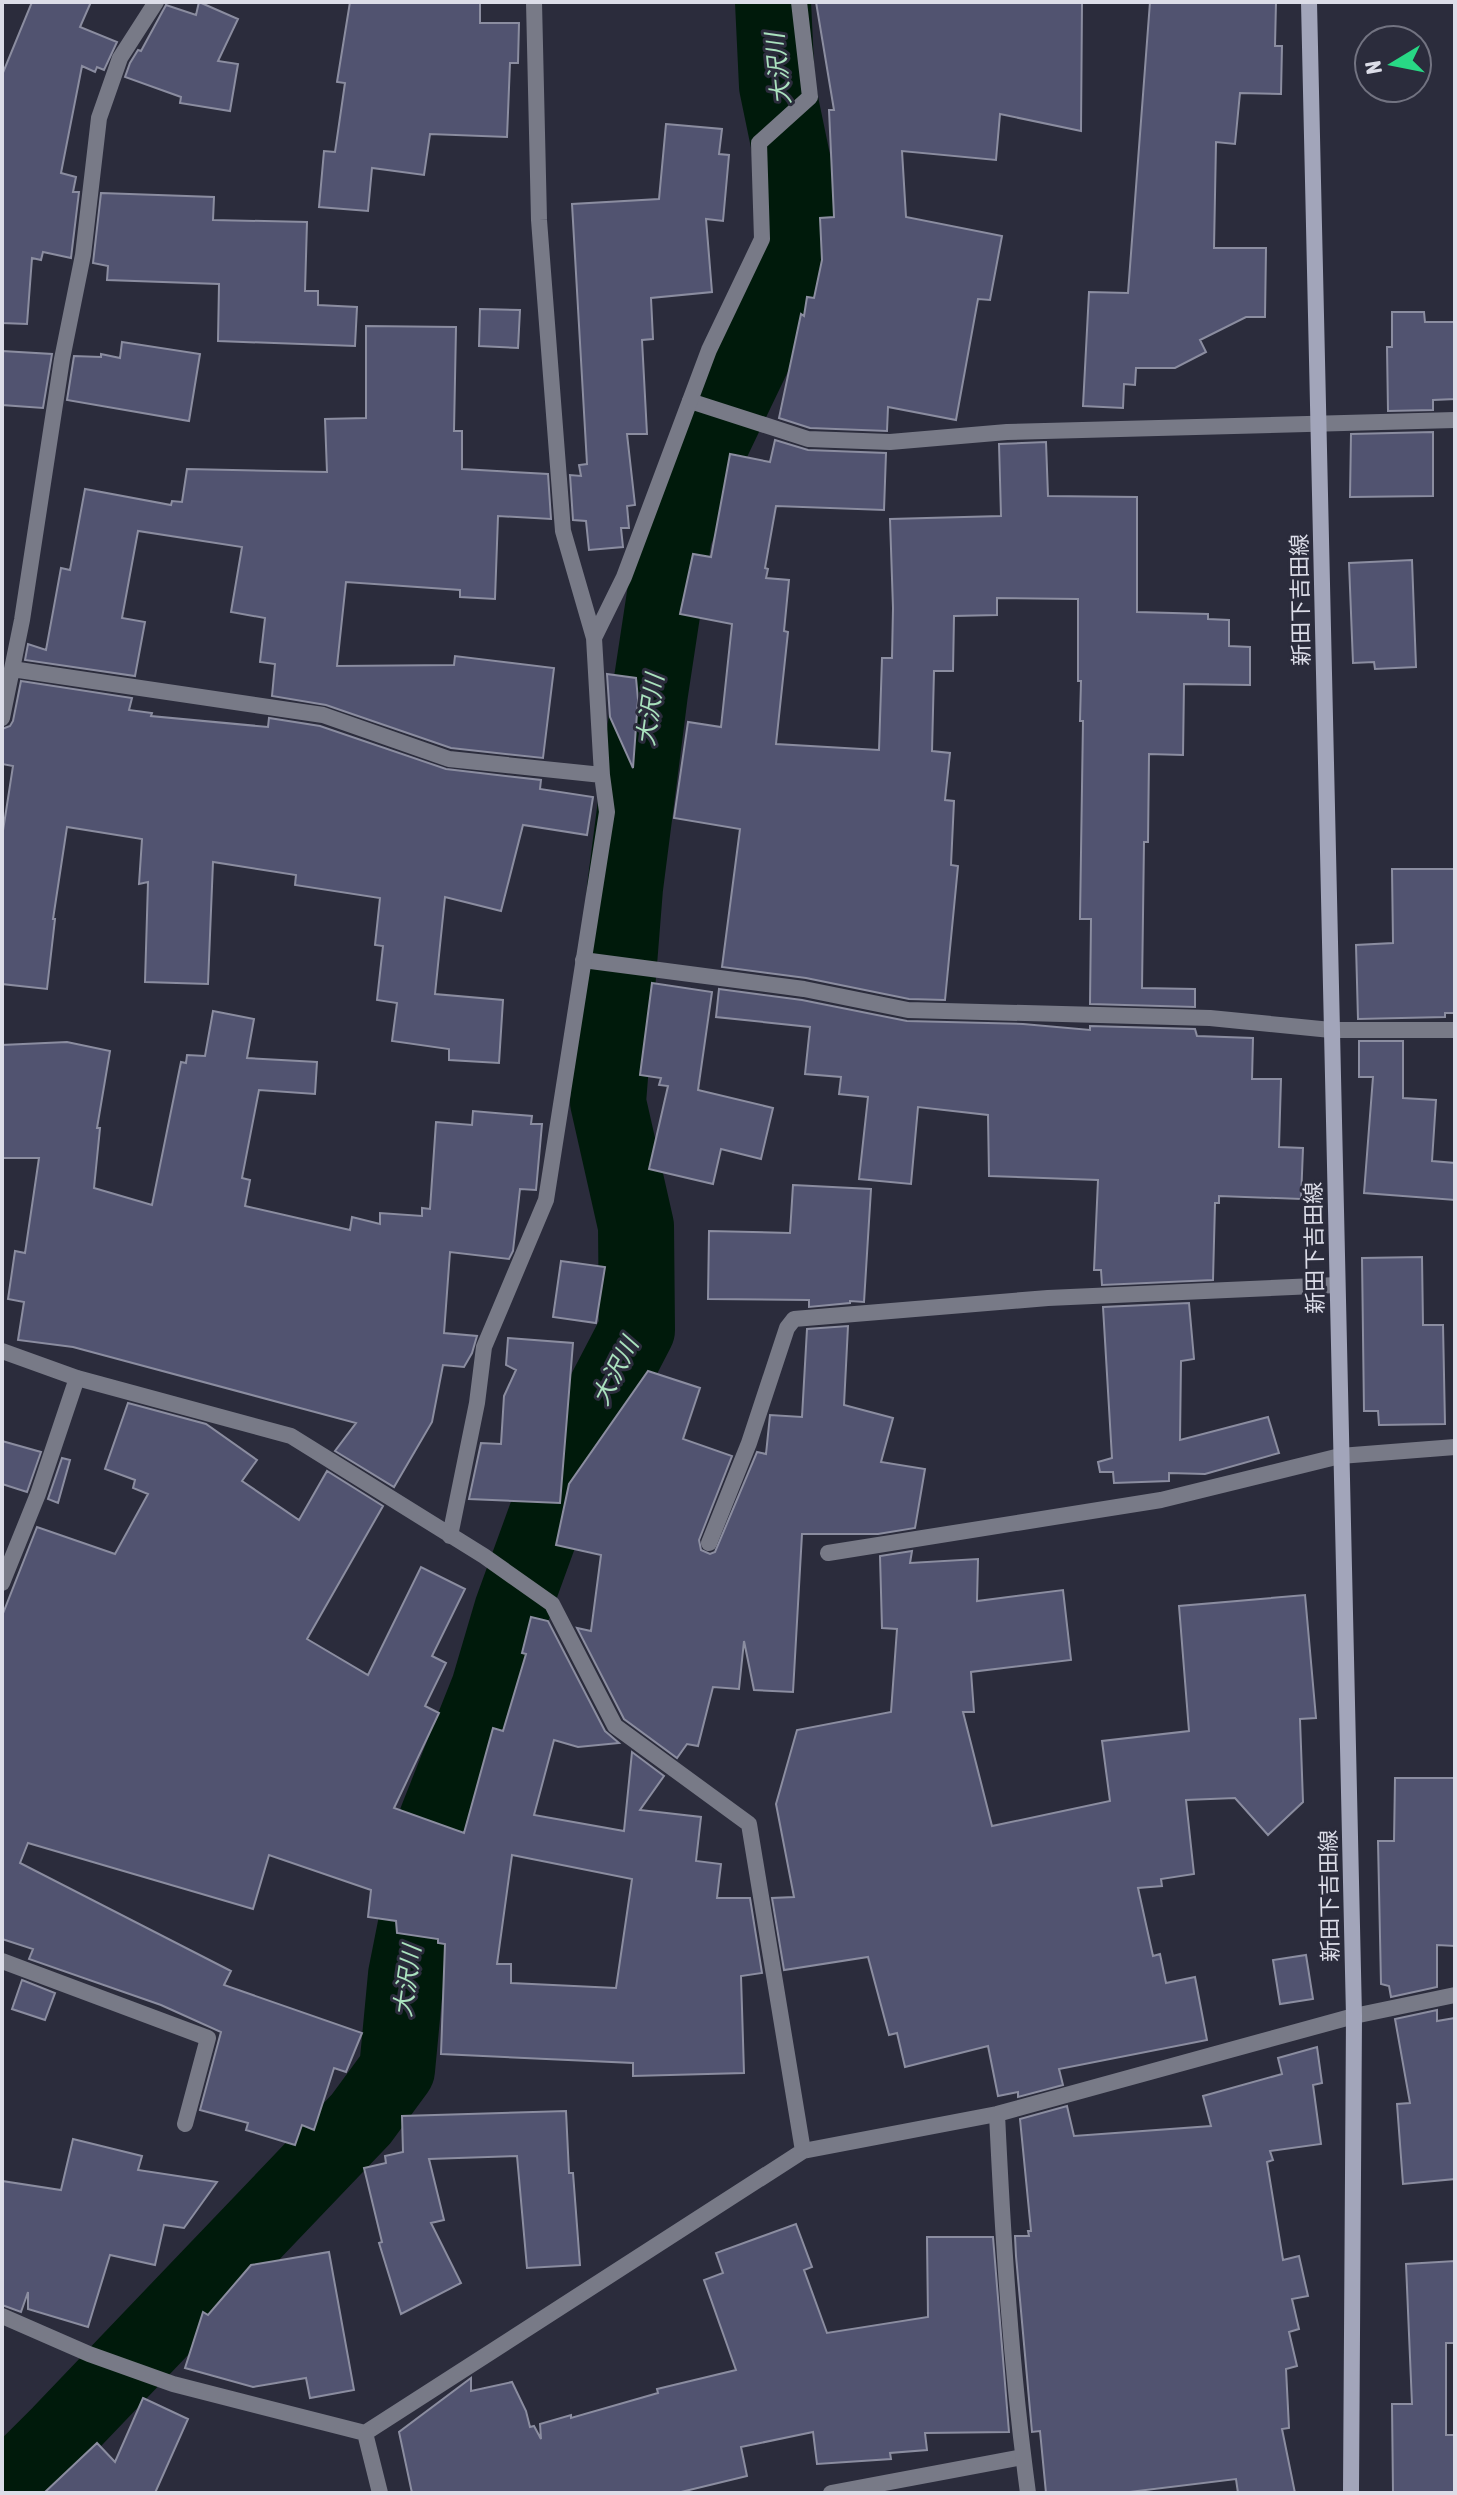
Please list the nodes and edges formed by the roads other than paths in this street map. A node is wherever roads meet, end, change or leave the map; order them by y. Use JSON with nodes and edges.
{"nodes":[{"id":1,"x":156,"y":2,"type":"edge"},
{"id":2,"x":534,"y":2,"type":"edge"},
{"id":3,"x":799,"y":2,"type":"edge"},
{"id":4,"x":1309,"y":2,"type":"edge"},
{"id":5,"x":690,"y":401,"type":"junction"},
{"id":6,"x":1455,"y":420,"type":"edge"},
{"id":7,"x":1318,"y":422,"type":"junction"},
{"id":8,"x":594,"y":638,"type":"junction"},
{"id":9,"x":12,"y":669,"type":"junction"},
{"id":10,"x":2,"y":718,"type":"edge"},
{"id":11,"x":602,"y":775,"type":"junction"},
{"id":12,"x":583,"y":960,"type":"junction"},
{"id":13,"x":1331,"y":1030,"type":"junction"},
{"id":14,"x":1455,"y":1030,"type":"edge"},
{"id":15,"x":1337,"y":1285,"type":"junction"},
{"id":16,"x":2,"y":1351,"type":"edge"},
{"id":17,"x":77,"y":1378,"type":"junction"},
{"id":18,"x":1455,"y":1447,"type":"edge"},
{"id":19,"x":1340,"y":1456,"type":"junction"},
{"id":20,"x":450,"y":1536,"type":"junction"},
{"id":21,"x":709,"y":1543,"type":"dead end"},
{"id":22,"x":828,"y":1553,"type":"dead end"},
{"id":23,"x":2,"y":1583,"type":"edge"},
{"id":24,"x":2,"y":1961,"type":"edge"},
{"id":25,"x":1455,"y":1995,"type":"edge"},
{"id":26,"x":1354,"y":2016,"type":"junction"},
{"id":27,"x":997,"y":2114,"type":"junction"},
{"id":28,"x":185,"y":2124,"type":"dead end"},
{"id":29,"x":803,"y":2151,"type":"junction"},
{"id":30,"x":2,"y":2316,"type":"edge"},
{"id":31,"x":365,"y":2433,"type":"junction"},
{"id":32,"x":1023,"y":2457,"type":"junction"},
{"id":33,"x":380,"y":2493,"type":"edge"},
{"id":34,"x":831,"y":2493,"type":"edge"},
{"id":35,"x":1028,"y":2493,"type":"edge"},
{"id":36,"x":1351,"y":2493,"type":"edge"}],
"edges":[{"from":1,"to":9,"type":"street"},
{"from":2,"to":8,"type":"street"},
{"from":3,"to":5,"type":"street"},
{"from":4,"to":7,"type":"main road","name":"新田下吉田線"},
{"from":5,"to":7,"type":"street"},
{"from":5,"to":8,"type":"street"},
{"from":6,"to":7,"type":"street"},
{"from":7,"to":13,"type":"main road","name":"新田下吉田線"},
{"from":8,"to":11,"type":"street"},
{"from":9,"to":10,"type":"street"},
{"from":9,"to":11,"type":"street"},
{"from":11,"to":12,"type":"street"},
{"from":12,"to":13,"type":"street"},
{"from":12,"to":20,"type":"street"},
{"from":13,"to":14,"type":"street"},
{"from":13,"to":15,"type":"main road","name":"新田下吉田線"},
{"from":15,"to":19,"type":"main road","name":"新田下吉田線"},
{"from":15,"to":21,"type":"street"},
{"from":16,"to":17,"type":"street"},
{"from":17,"to":20,"type":"street"},
{"from":17,"to":23,"type":"street"},
{"from":18,"to":19,"type":"street"},
{"from":19,"to":22,"type":"street"},
{"from":19,"to":26,"type":"main road","name":"新田下吉田線"},
{"from":20,"to":29,"type":"street"},
{"from":24,"to":28,"type":"street"},
{"from":25,"to":26,"type":"street"},
{"from":26,"to":27,"type":"street"},
{"from":26,"to":36,"type":"main road","name":"新田下吉田線"},
{"from":27,"to":29,"type":"street"},
{"from":27,"to":32,"type":"street"},
{"from":29,"to":31,"type":"street"},
{"from":30,"to":31,"type":"street"},
{"from":31,"to":33,"type":"street"},
{"from":32,"to":34,"type":"street"},
{"from":32,"to":35,"type":"street"}]}
